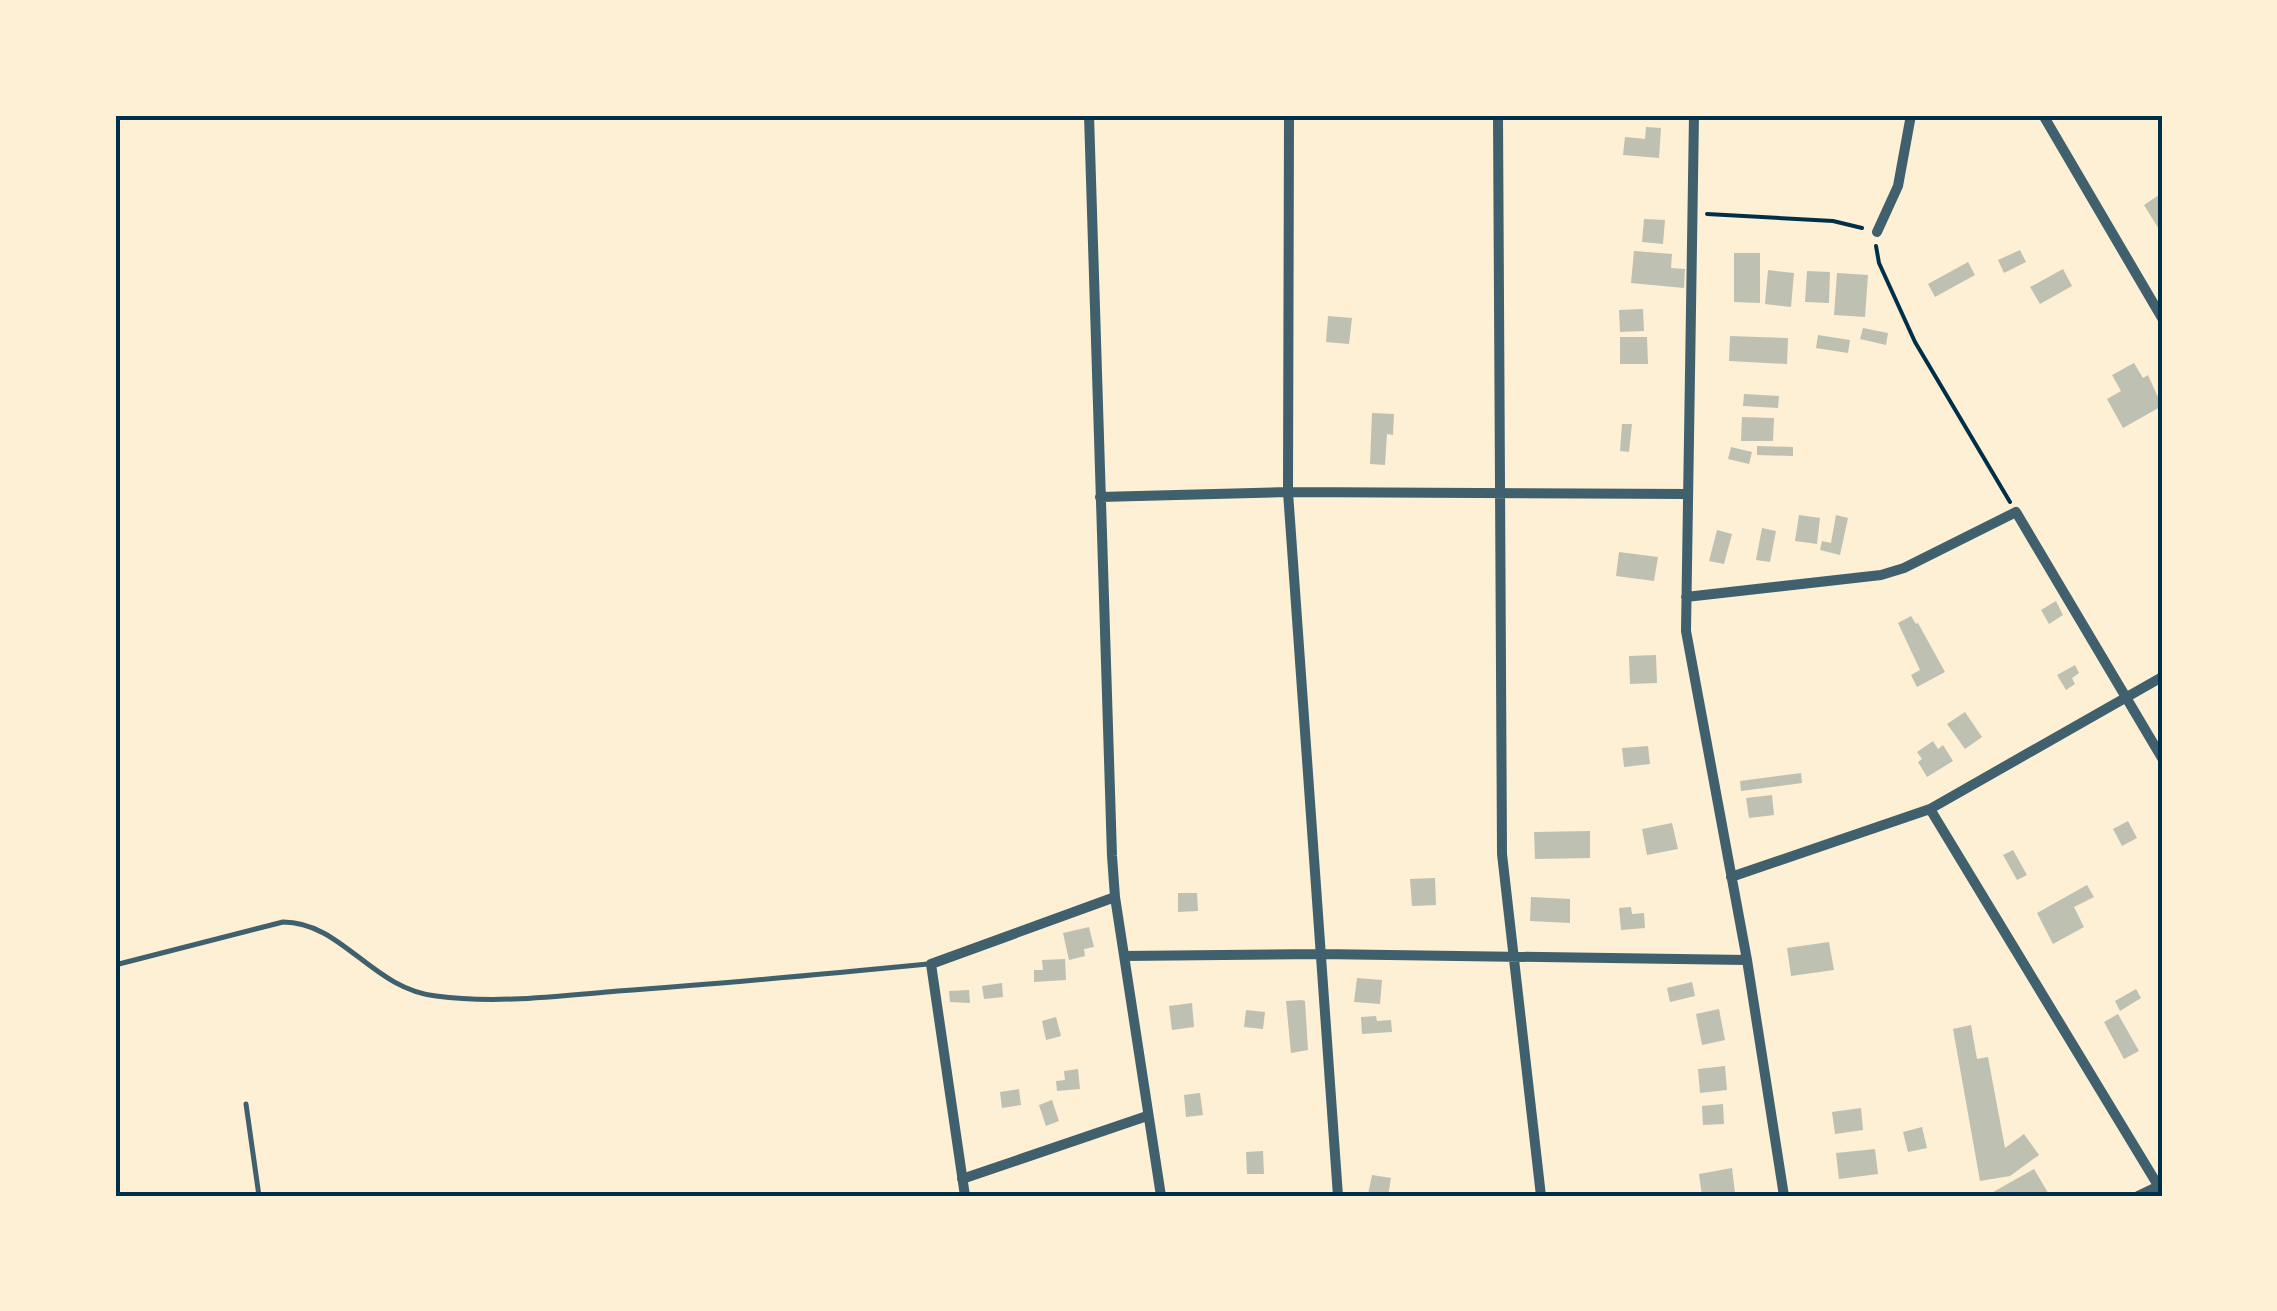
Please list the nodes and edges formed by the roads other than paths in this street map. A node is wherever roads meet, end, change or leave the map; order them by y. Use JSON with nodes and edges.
{"nodes":[{"id":1,"x":1088,"y":115,"type":"edge"},
{"id":2,"x":1289,"y":115,"type":"edge"},
{"id":3,"x":1498,"y":115,"type":"edge"},
{"id":4,"x":1694,"y":115,"type":"edge"},
{"id":5,"x":1910,"y":115,"type":"edge"},
{"id":6,"x":2044,"y":115,"type":"edge"},
{"id":7,"x":1877,"y":232,"type":"road end"},
{"id":8,"x":2162,"y":318,"type":"edge"},
{"id":9,"x":1288,"y":492,"type":"junction"},
{"id":10,"x":1688,"y":494,"type":"junction"},
{"id":11,"x":1500,"y":495,"type":"junction"},
{"id":12,"x":1100,"y":497,"type":"junction"},
{"id":13,"x":1686,"y":597,"type":"junction"},
{"id":14,"x":2162,"y":676,"type":"edge"},
{"id":15,"x":2126,"y":697,"type":"junction"},
{"id":16,"x":2162,"y":758,"type":"edge"},
{"id":17,"x":1930,"y":809,"type":"junction"},
{"id":18,"x":1731,"y":877,"type":"junction"},
{"id":19,"x":1115,"y":897,"type":"junction"},
{"id":20,"x":1320,"y":954,"type":"junction"},
{"id":21,"x":1124,"y":956,"type":"junction"},
{"id":22,"x":1514,"y":957,"type":"junction"},
{"id":23,"x":1748,"y":960,"type":"junction"},
{"id":24,"x":931,"y":964,"type":"junction"},
{"id":25,"x":115,"y":965,"type":"edge"},
{"id":26,"x":246,"y":1104,"type":"dead end"},
{"id":27,"x":1147,"y":1116,"type":"junction"},
{"id":28,"x":962,"y":1179,"type":"junction"},
{"id":29,"x":2161,"y":1187,"type":"edge"},
{"id":30,"x":260,"y":1196,"type":"edge"},
{"id":31,"x":965,"y":1196,"type":"edge"},
{"id":32,"x":1161,"y":1196,"type":"edge"},
{"id":33,"x":1338,"y":1196,"type":"edge"},
{"id":34,"x":1541,"y":1196,"type":"edge"},
{"id":35,"x":1784,"y":1196,"type":"edge"},
{"id":36,"x":2138,"y":1196,"type":"edge"}],
"edges":[{"from":1,"to":12,"type":"street"},
{"from":2,"to":9,"type":"street"},
{"from":3,"to":11,"type":"street"},
{"from":4,"to":10,"type":"street"},
{"from":5,"to":7,"type":"street"},
{"from":6,"to":8,"type":"street"},
{"from":9,"to":11,"type":"street"},
{"from":9,"to":12,"type":"street"},
{"from":9,"to":20,"type":"street"},
{"from":10,"to":11,"type":"street"},
{"from":10,"to":13,"type":"street"},
{"from":11,"to":22,"type":"street"},
{"from":12,"to":19,"type":"street"},
{"from":13,"to":15,"type":"street"},
{"from":13,"to":18,"type":"street"},
{"from":14,"to":15,"type":"street"},
{"from":15,"to":16,"type":"street"},
{"from":15,"to":17,"type":"street"},
{"from":17,"to":18,"type":"street"},
{"from":17,"to":29,"type":"street"},
{"from":18,"to":23,"type":"street"},
{"from":19,"to":21,"type":"street"},
{"from":19,"to":24,"type":"street"},
{"from":20,"to":21,"type":"street"},
{"from":20,"to":22,"type":"street"},
{"from":20,"to":33,"type":"street"},
{"from":21,"to":27,"type":"street"},
{"from":22,"to":23,"type":"street"},
{"from":22,"to":34,"type":"street"},
{"from":23,"to":35,"type":"street"},
{"from":24,"to":25,"type":"lane"},
{"from":24,"to":28,"type":"street"},
{"from":26,"to":30,"type":"lane"},
{"from":27,"to":28,"type":"street"},
{"from":27,"to":32,"type":"street"},
{"from":28,"to":31,"type":"street"},
{"from":29,"to":36,"type":"street"}]}
